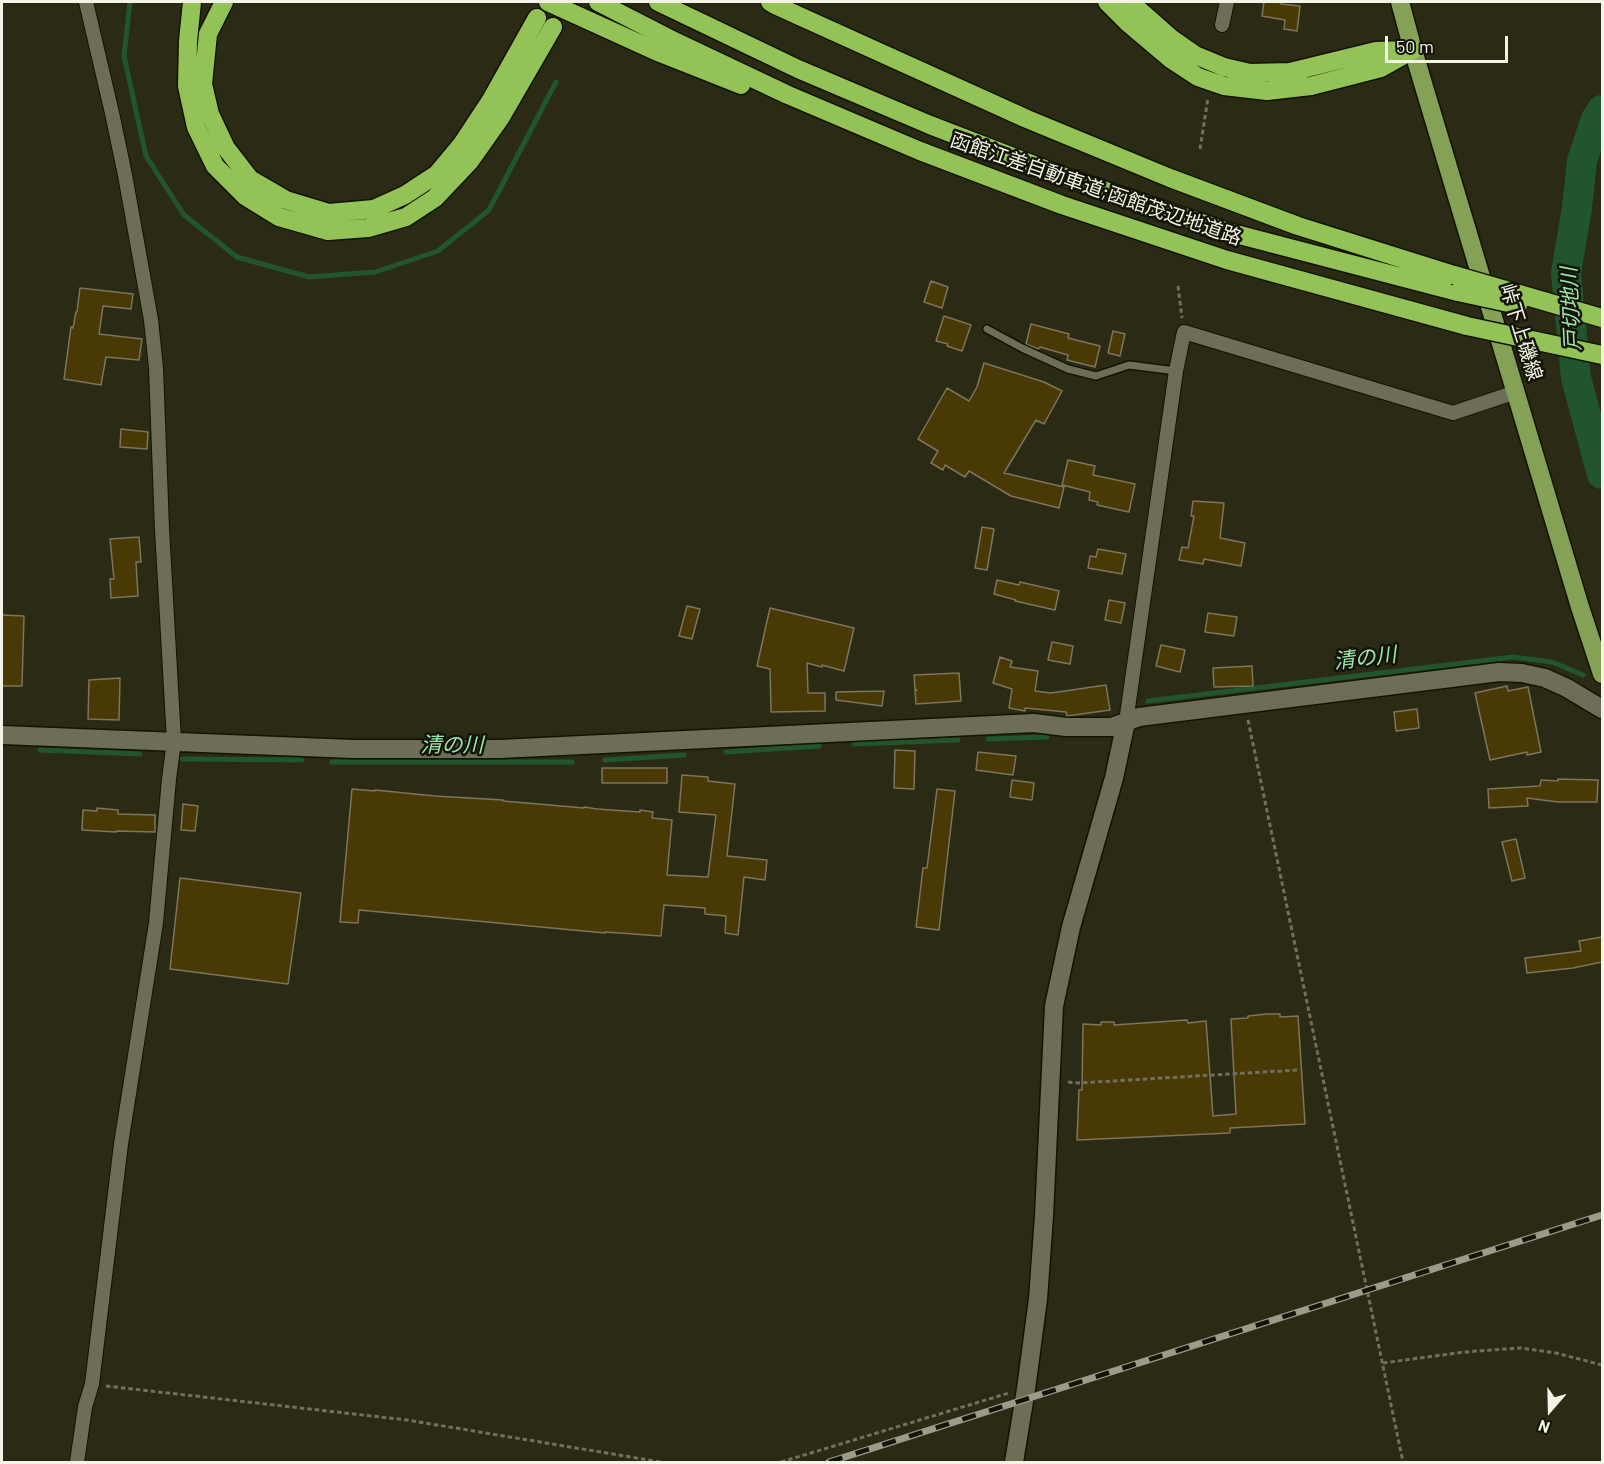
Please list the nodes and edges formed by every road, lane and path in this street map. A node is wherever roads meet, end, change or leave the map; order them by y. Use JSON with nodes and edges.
{"nodes":[{"id":1,"x":86,"y":2,"type":"edge"},
{"id":2,"x":192,"y":2,"type":"edge"},
{"id":3,"x":224,"y":2,"type":"edge"},
{"id":4,"x":548,"y":2,"type":"edge"},
{"id":5,"x":598,"y":2,"type":"edge"},
{"id":6,"x":658,"y":2,"type":"edge"},
{"id":7,"x":770,"y":2,"type":"edge"},
{"id":8,"x":1107,"y":2,"type":"edge"},
{"id":9,"x":1130,"y":2,"type":"edge"},
{"id":10,"x":1227,"y":2,"type":"edge"},
{"id":11,"x":1400,"y":2,"type":"edge"},
{"id":12,"x":1222,"y":25,"type":"dead end"},
{"id":13,"x":1413,"y":50,"type":"junction"},
{"id":14,"x":1209,"y":95,"type":"dead end"},
{"id":15,"x":1200,"y":149,"type":"dead end"},
{"id":16,"x":920,"y":151,"type":"junction"},
{"id":17,"x":1456,"y":284,"type":"junction"},
{"id":18,"x":1178,"y":286,"type":"dead end"},
{"id":19,"x":1602,"y":318,"type":"edge"},
{"id":20,"x":1602,"y":323,"type":"edge"},
{"id":21,"x":987,"y":329,"type":"dead end"},
{"id":22,"x":1184,"y":332,"type":"junction"},
{"id":23,"x":1602,"y":355,"type":"edge"},
{"id":24,"x":1176,"y":371,"type":"junction"},
{"id":25,"x":1516,"y":392,"type":"junction"},
{"id":26,"x":1602,"y":674,"type":"edge"},
{"id":27,"x":1244,"y":704,"type":"junction"},
{"id":28,"x":1602,"y":709,"type":"edge"},
{"id":29,"x":1126,"y":722,"type":"junction"},
{"id":30,"x":2,"y":735,"type":"edge"},
{"id":31,"x":174,"y":741,"type":"junction"},
{"id":32,"x":1297,"y":1070,"type":"dead end"},
{"id":33,"x":1050,"y":1081,"type":"junction"},
{"id":34,"x":1383,"y":1363,"type":"junction"},
{"id":35,"x":1602,"y":1365,"type":"edge"},
{"id":36,"x":92,"y":1384,"type":"junction"},
{"id":37,"x":1026,"y":1389,"type":"junction"},
{"id":38,"x":77,"y":1462,"type":"edge"},
{"id":39,"x":661,"y":1462,"type":"edge"},
{"id":40,"x":781,"y":1462,"type":"edge"},
{"id":41,"x":1014,"y":1462,"type":"edge"},
{"id":42,"x":1402,"y":1462,"type":"edge"}],
"edges":[{"from":1,"to":31,"type":"street"},
{"from":2,"to":3,"type":"highway"},
{"from":4,"to":16,"type":"highway"},
{"from":5,"to":16,"type":"highway","name":"函館江差自動車道;函館茂辺地道路"},
{"from":6,"to":17,"type":"highway","name":"函館江差自動車道;函館茂辺地道路"},
{"from":7,"to":17,"type":"highway"},
{"from":8,"to":13,"type":"highway"},
{"from":9,"to":13,"type":"highway"},
{"from":10,"to":12,"type":"street"},
{"from":11,"to":13,"type":"main road","name":"峠下上磯線"},
{"from":13,"to":25,"type":"main road","name":"峠下上磯線"},
{"from":14,"to":15,"type":"path"},
{"from":16,"to":23,"type":"highway","name":"函館江差自動車道;函館茂辺地道路","bridge":true},
{"from":17,"to":19,"type":"highway","bridge":true},
{"from":17,"to":20,"type":"highway","name":"函館江差自動車道;函館茂辺地道路","bridge":true},
{"from":18,"to":22,"type":"path"},
{"from":21,"to":24,"type":"lane"},
{"from":22,"to":24,"type":"street"},
{"from":22,"to":25,"type":"street"},
{"from":24,"to":29,"type":"street"},
{"from":25,"to":26,"type":"main road","name":"峠下上磯線"},
{"from":27,"to":28,"type":"street"},
{"from":27,"to":29,"type":"street"},
{"from":27,"to":34,"type":"path"},
{"from":29,"to":31,"type":"street"},
{"from":29,"to":33,"type":"street"},
{"from":30,"to":31,"type":"street"},
{"from":31,"to":36,"type":"street"},
{"from":32,"to":33,"type":"path"},
{"from":33,"to":37,"type":"street"},
{"from":34,"to":35,"type":"path"},
{"from":34,"to":42,"type":"path"},
{"from":36,"to":38,"type":"street"},
{"from":36,"to":39,"type":"path"},
{"from":37,"to":40,"type":"path"},
{"from":37,"to":41,"type":"street"}]}
